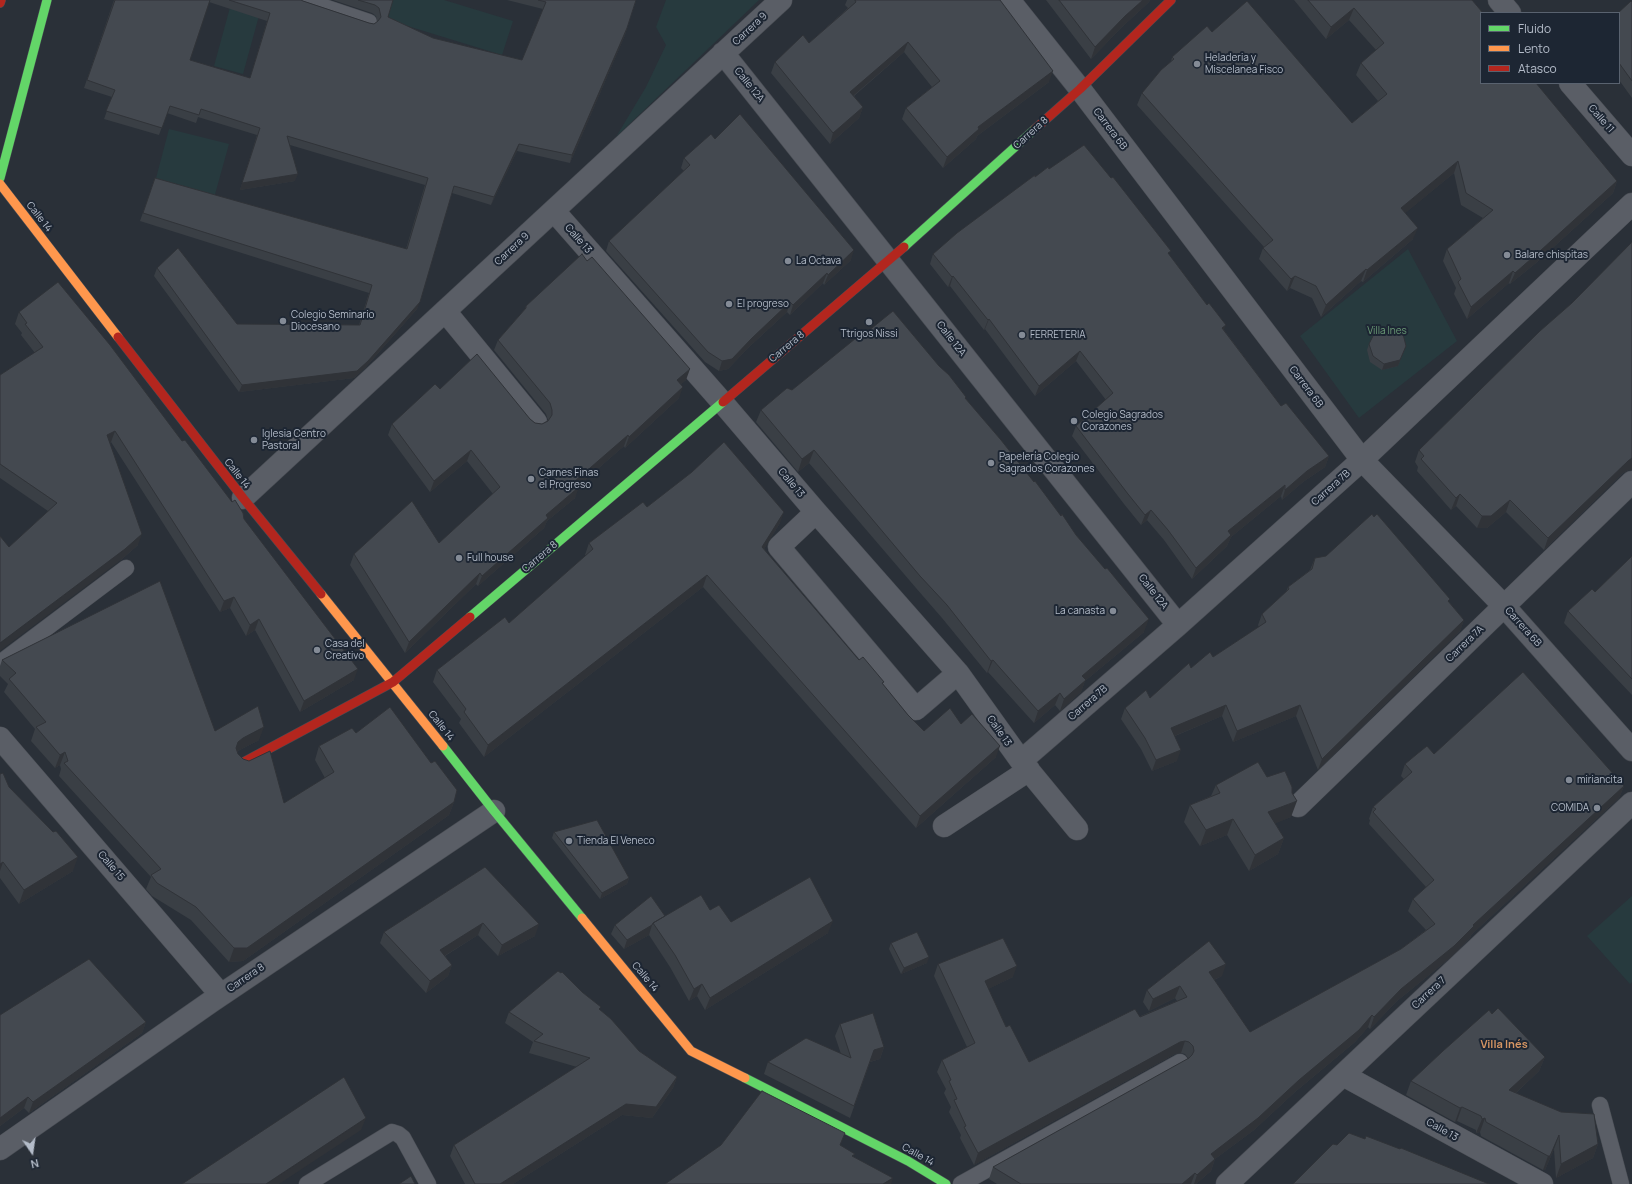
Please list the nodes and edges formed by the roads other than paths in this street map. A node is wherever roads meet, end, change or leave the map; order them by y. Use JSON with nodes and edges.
{"nodes":[{"id":1,"x":1,"y":0,"type":"edge"},
{"id":2,"x":47,"y":0,"type":"edge"},
{"id":3,"x":303,"y":0,"type":"edge"},
{"id":4,"x":781,"y":0,"type":"edge"},
{"id":5,"x":1009,"y":0,"type":"edge"},
{"id":6,"x":1171,"y":0,"type":"edge"},
{"id":7,"x":1499,"y":0,"type":"edge"},
{"id":8,"x":0,"y":3,"type":"edge"},
{"id":9,"x":1509,"y":12,"type":"edge"},
{"id":10,"x":369,"y":22,"type":"edge"},
{"id":11,"x":723,"y":53,"type":"junction"},
{"id":12,"x":1571,"y":84,"type":"edge"},
{"id":13,"x":1080,"y":89,"type":"junction"},
{"id":14,"x":1632,"y":154,"type":"edge"},
{"id":15,"x":0,"y":178,"type":"edge"},
{"id":16,"x":0,"y":184,"type":"edge"},
{"id":17,"x":1632,"y":204,"type":"edge"},
{"id":18,"x":554,"y":211,"type":"junction"},
{"id":19,"x":889,"y":261,"type":"junction"},
{"id":20,"x":445,"y":311,"type":"junction"},
{"id":21,"x":722,"y":402,"type":"junction"},
{"id":22,"x":536,"y":422,"type":"edge"},
{"id":23,"x":1362,"y":460,"type":"junction"},
{"id":24,"x":1632,"y":482,"type":"edge"},
{"id":25,"x":243,"y":498,"type":"junction"},
{"id":26,"x":816,"y":512,"type":"junction"},
{"id":27,"x":126,"y":568,"type":"dead end"},
{"id":28,"x":1504,"y":606,"type":"junction"},
{"id":29,"x":1178,"y":625,"type":"junction"},
{"id":30,"x":0,"y":663,"type":"edge"},
{"id":31,"x":958,"y":672,"type":"junction"},
{"id":32,"x":393,"y":682,"type":"junction"},
{"id":33,"x":0,"y":738,"type":"edge"},
{"id":34,"x":1632,"y":750,"type":"edge"},
{"id":35,"x":244,"y":762,"type":"edge"},
{"id":36,"x":1025,"y":766,"type":"junction"},
{"id":37,"x":1632,"y":803,"type":"edge"},
{"id":38,"x":1298,"y":806,"type":"dead end"},
{"id":39,"x":494,"y":811,"type":"junction"},
{"id":40,"x":944,"y":826,"type":"dead end"},
{"id":41,"x":1077,"y":830,"type":"dead end"},
{"id":42,"x":221,"y":995,"type":"junction"},
{"id":43,"x":1180,"y":1062,"type":"edge"},
{"id":44,"x":1342,"y":1075,"type":"junction"},
{"id":45,"x":1600,"y":1105,"type":"dead end"},
{"id":46,"x":0,"y":1149,"type":"edge"},
{"id":47,"x":307,"y":1184,"type":"edge"},
{"id":48,"x":428,"y":1184,"type":"edge"},
{"id":49,"x":946,"y":1184,"type":"edge"},
{"id":50,"x":961,"y":1184,"type":"edge"},
{"id":51,"x":1227,"y":1184,"type":"edge"},
{"id":52,"x":1542,"y":1184,"type":"edge"},
{"id":53,"x":1622,"y":1184,"type":"edge"}],
"edges":[{"from":1,"to":8,"type":"street"},
{"from":2,"to":15,"type":"street"},
{"from":3,"to":10,"type":"lane"},
{"from":4,"to":11,"type":"street","name":"Carrera 9"},
{"from":5,"to":13,"type":"street","name":"Carrera 6B"},
{"from":6,"to":13,"type":"street","name":"Carrera 8"},
{"from":7,"to":9,"type":"street"},
{"from":11,"to":18,"type":"street","name":"Carrera 9"},
{"from":11,"to":19,"type":"street","name":"Calle 12A"},
{"from":12,"to":14,"type":"street","name":"Calle 11"},
{"from":13,"to":19,"type":"street","name":"Carrera 8"},
{"from":13,"to":23,"type":"street","name":"Carrera 6B"},
{"from":16,"to":25,"type":"street","name":"Calle 14"},
{"from":17,"to":23,"type":"street","name":"Carrera 7B"},
{"from":18,"to":20,"type":"street","name":"Carrera 9"},
{"from":18,"to":21,"type":"street","name":"Calle 13"},
{"from":19,"to":21,"type":"street","name":"Carrera 8"},
{"from":19,"to":29,"type":"street","name":"Calle 12A"},
{"from":20,"to":22,"type":"street"},
{"from":20,"to":25,"type":"street","name":"Carrera 9"},
{"from":21,"to":26,"type":"street","name":"Calle 13"},
{"from":21,"to":32,"type":"street","name":"Carrera 8"},
{"from":23,"to":28,"type":"street","name":"Carrera 6B"},
{"from":23,"to":29,"type":"street","name":"Carrera 7B"},
{"from":24,"to":28,"type":"street","name":"Carrera 7A"},
{"from":25,"to":32,"type":"street","name":"Calle 14"},
{"from":26,"to":31,"type":"street","name":"Calle 13"},
{"from":26,"to":31,"type":"street"},
{"from":27,"to":30,"type":"lane"},
{"from":28,"to":34,"type":"street","name":"Carrera 6B"},
{"from":28,"to":38,"type":"street","name":"Carrera 7A"},
{"from":29,"to":36,"type":"street","name":"Carrera 7B"},
{"from":31,"to":36,"type":"street","name":"Calle 13"},
{"from":32,"to":35,"type":"street","name":"Carrera 8"},
{"from":32,"to":39,"type":"street","name":"Calle 14"},
{"from":33,"to":42,"type":"street","name":"Calle 15"},
{"from":36,"to":40,"type":"street","name":"Carrera 7B"},
{"from":36,"to":41,"type":"street","name":"Calle 13"},
{"from":37,"to":44,"type":"street","name":"Carrera 7"},
{"from":39,"to":42,"type":"street","name":"Carrera 8"},
{"from":39,"to":49,"type":"street","name":"Calle 14"},
{"from":42,"to":46,"type":"street","name":"Carrera 8"},
{"from":43,"to":50,"type":"lane"},
{"from":44,"to":51,"type":"street","name":"Carrera 7"},
{"from":44,"to":52,"type":"street","name":"Calle 13"},
{"from":45,"to":53,"type":"lane"},
{"from":47,"to":48,"type":"lane"}]}
